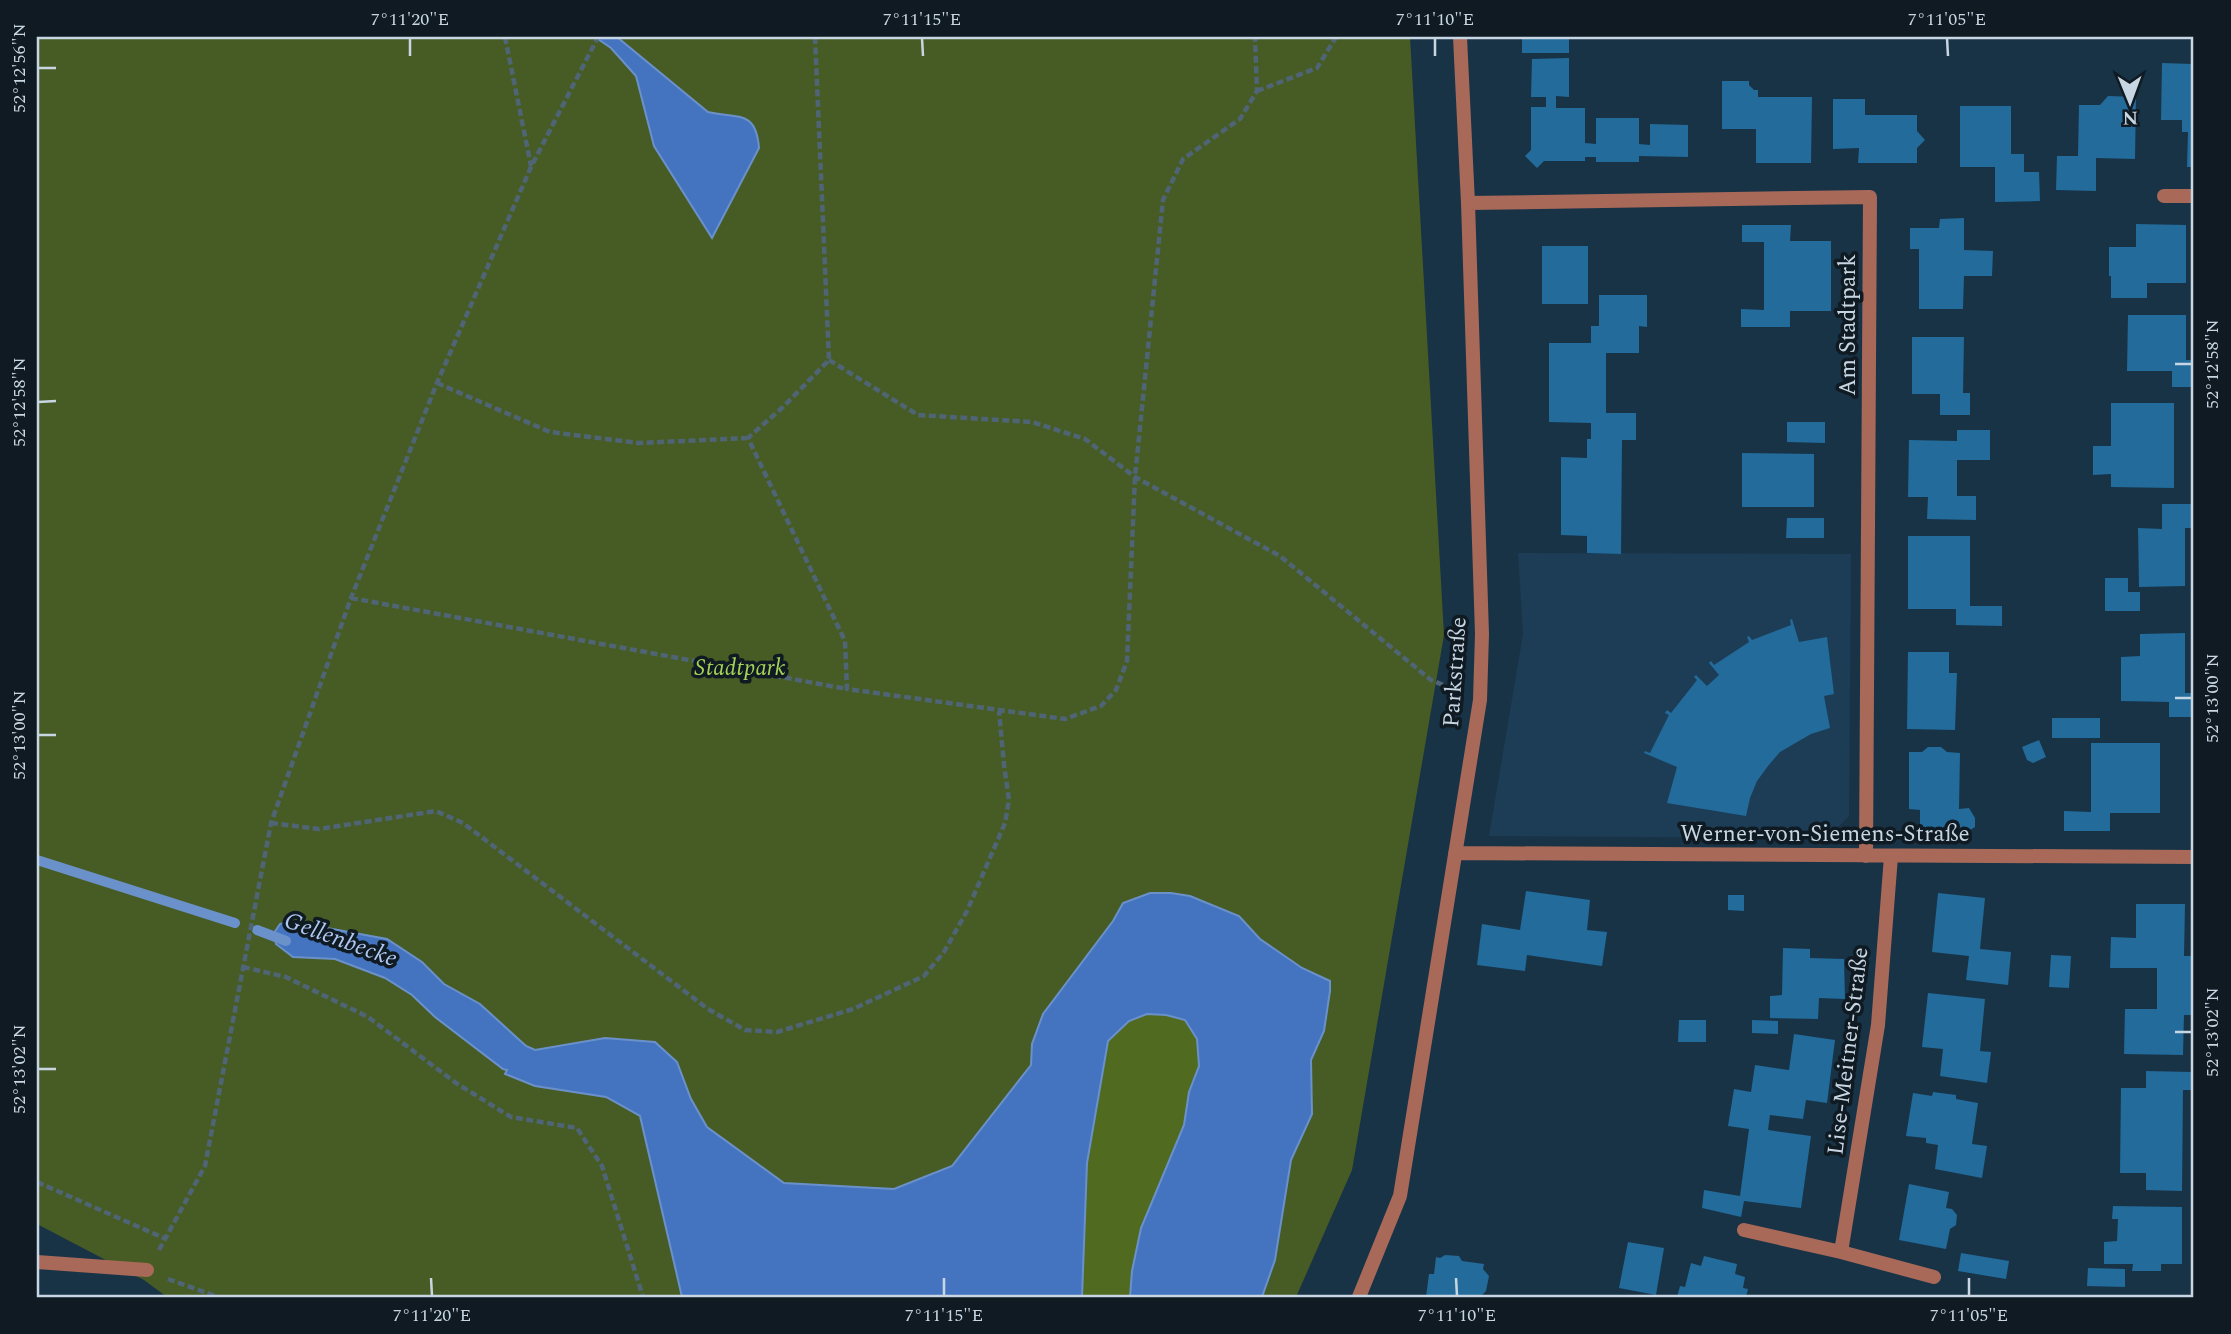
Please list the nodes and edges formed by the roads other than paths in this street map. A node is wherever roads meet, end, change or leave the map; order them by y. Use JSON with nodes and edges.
{"nodes":[{"id":1,"x":1461,"y":37,"type":"edge"},
{"id":2,"x":2164,"y":196,"type":"dead end"},
{"id":3,"x":2194,"y":197,"type":"edge"},
{"id":4,"x":1468,"y":203,"type":"junction"},
{"id":5,"x":1455,"y":853,"type":"junction"},
{"id":6,"x":1866,"y":856,"type":"junction"},
{"id":7,"x":1891,"y":856,"type":"junction"},
{"id":8,"x":2194,"y":857,"type":"edge"},
{"id":9,"x":1744,"y":1230,"type":"dead end"},
{"id":10,"x":1841,"y":1252,"type":"junction"},
{"id":11,"x":37,"y":1262,"type":"edge"},
{"id":12,"x":146,"y":1270,"type":"road end"},
{"id":13,"x":1934,"y":1277,"type":"dead end"},
{"id":14,"x":1359,"y":1297,"type":"edge"}],
"edges":[{"from":1,"to":4,"type":"street","name":"Parkstraße"},
{"from":2,"to":3,"type":"street"},
{"from":4,"to":5,"type":"street","name":"Parkstraße"},
{"from":4,"to":6,"type":"street","name":"Am Stadtpark"},
{"from":5,"to":6,"type":"street","name":"Werner-von-Siemens-Straße"},
{"from":5,"to":14,"type":"street","name":"Parkstraße"},
{"from":6,"to":7,"type":"street","name":"Werner-von-Siemens-Straße"},
{"from":7,"to":8,"type":"street","name":"Werner-von-Siemens-Straße"},
{"from":7,"to":10,"type":"street","name":"Lise-Meitner-Straße"},
{"from":9,"to":10,"type":"street"},
{"from":10,"to":13,"type":"street"},
{"from":11,"to":12,"type":"street"}]}
